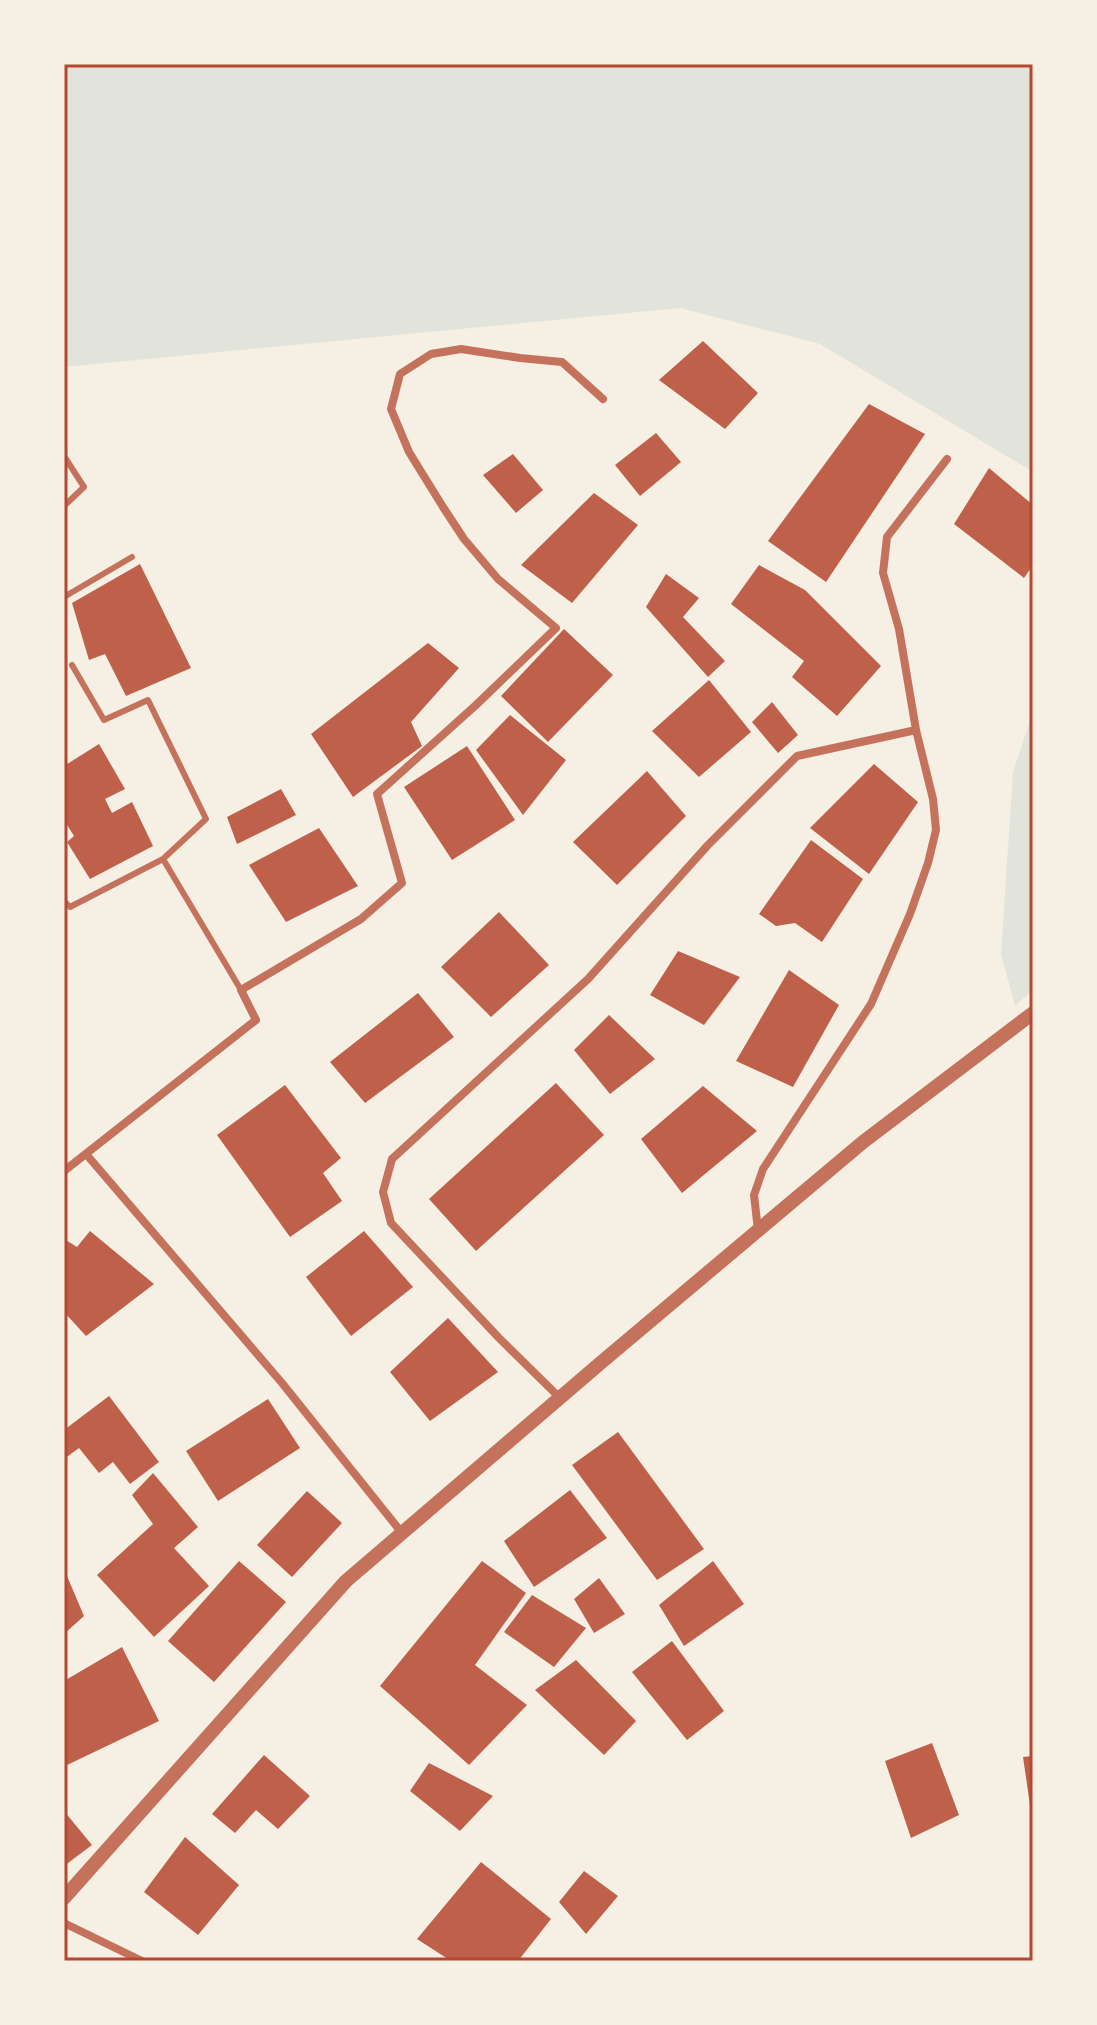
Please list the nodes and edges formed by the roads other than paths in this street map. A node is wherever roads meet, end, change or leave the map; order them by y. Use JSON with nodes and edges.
{"nodes":[{"id":1,"x":603,"y":399,"type":"dead end"},
{"id":2,"x":64,"y":456,"type":"edge"},
{"id":3,"x":947,"y":459,"type":"dead end"},
{"id":4,"x":64,"y":506,"type":"edge"},
{"id":5,"x":132,"y":557,"type":"dead end"},
{"id":6,"x":64,"y":597,"type":"edge"},
{"id":7,"x":72,"y":665,"type":"dead end"},
{"id":8,"x":916,"y":730,"type":"junction"},
{"id":9,"x":163,"y":859,"type":"junction"},
{"id":10,"x":64,"y":901,"type":"edge"},
{"id":11,"x":241,"y":990,"type":"junction"},
{"id":12,"x":1033,"y":1013,"type":"edge"},
{"id":13,"x":86,"y":1154,"type":"junction"},
{"id":14,"x":64,"y":1171,"type":"edge"},
{"id":15,"x":758,"y":1230,"type":"junction"},
{"id":16,"x":560,"y":1398,"type":"junction"},
{"id":17,"x":402,"y":1533,"type":"junction"},
{"id":18,"x":64,"y":1898,"type":"edge"},
{"id":19,"x":64,"y":1923,"type":"edge"},
{"id":20,"x":142,"y":1961,"type":"edge"}],
"edges":[{"from":1,"to":11,"type":"street"},
{"from":2,"to":4,"type":"lane"},
{"from":3,"to":8,"type":"street"},
{"from":5,"to":6,"type":"lane"},
{"from":7,"to":9,"type":"lane"},
{"from":8,"to":15,"type":"street"},
{"from":8,"to":16,"type":"street"},
{"from":9,"to":10,"type":"lane"},
{"from":9,"to":11,"type":"lane"},
{"from":11,"to":13,"type":"street"},
{"from":12,"to":15,"type":"street"},
{"from":13,"to":14,"type":"street"},
{"from":13,"to":17,"type":"street"},
{"from":15,"to":16,"type":"street"},
{"from":16,"to":17,"type":"street"},
{"from":17,"to":18,"type":"street"},
{"from":19,"to":20,"type":"street"}]}
